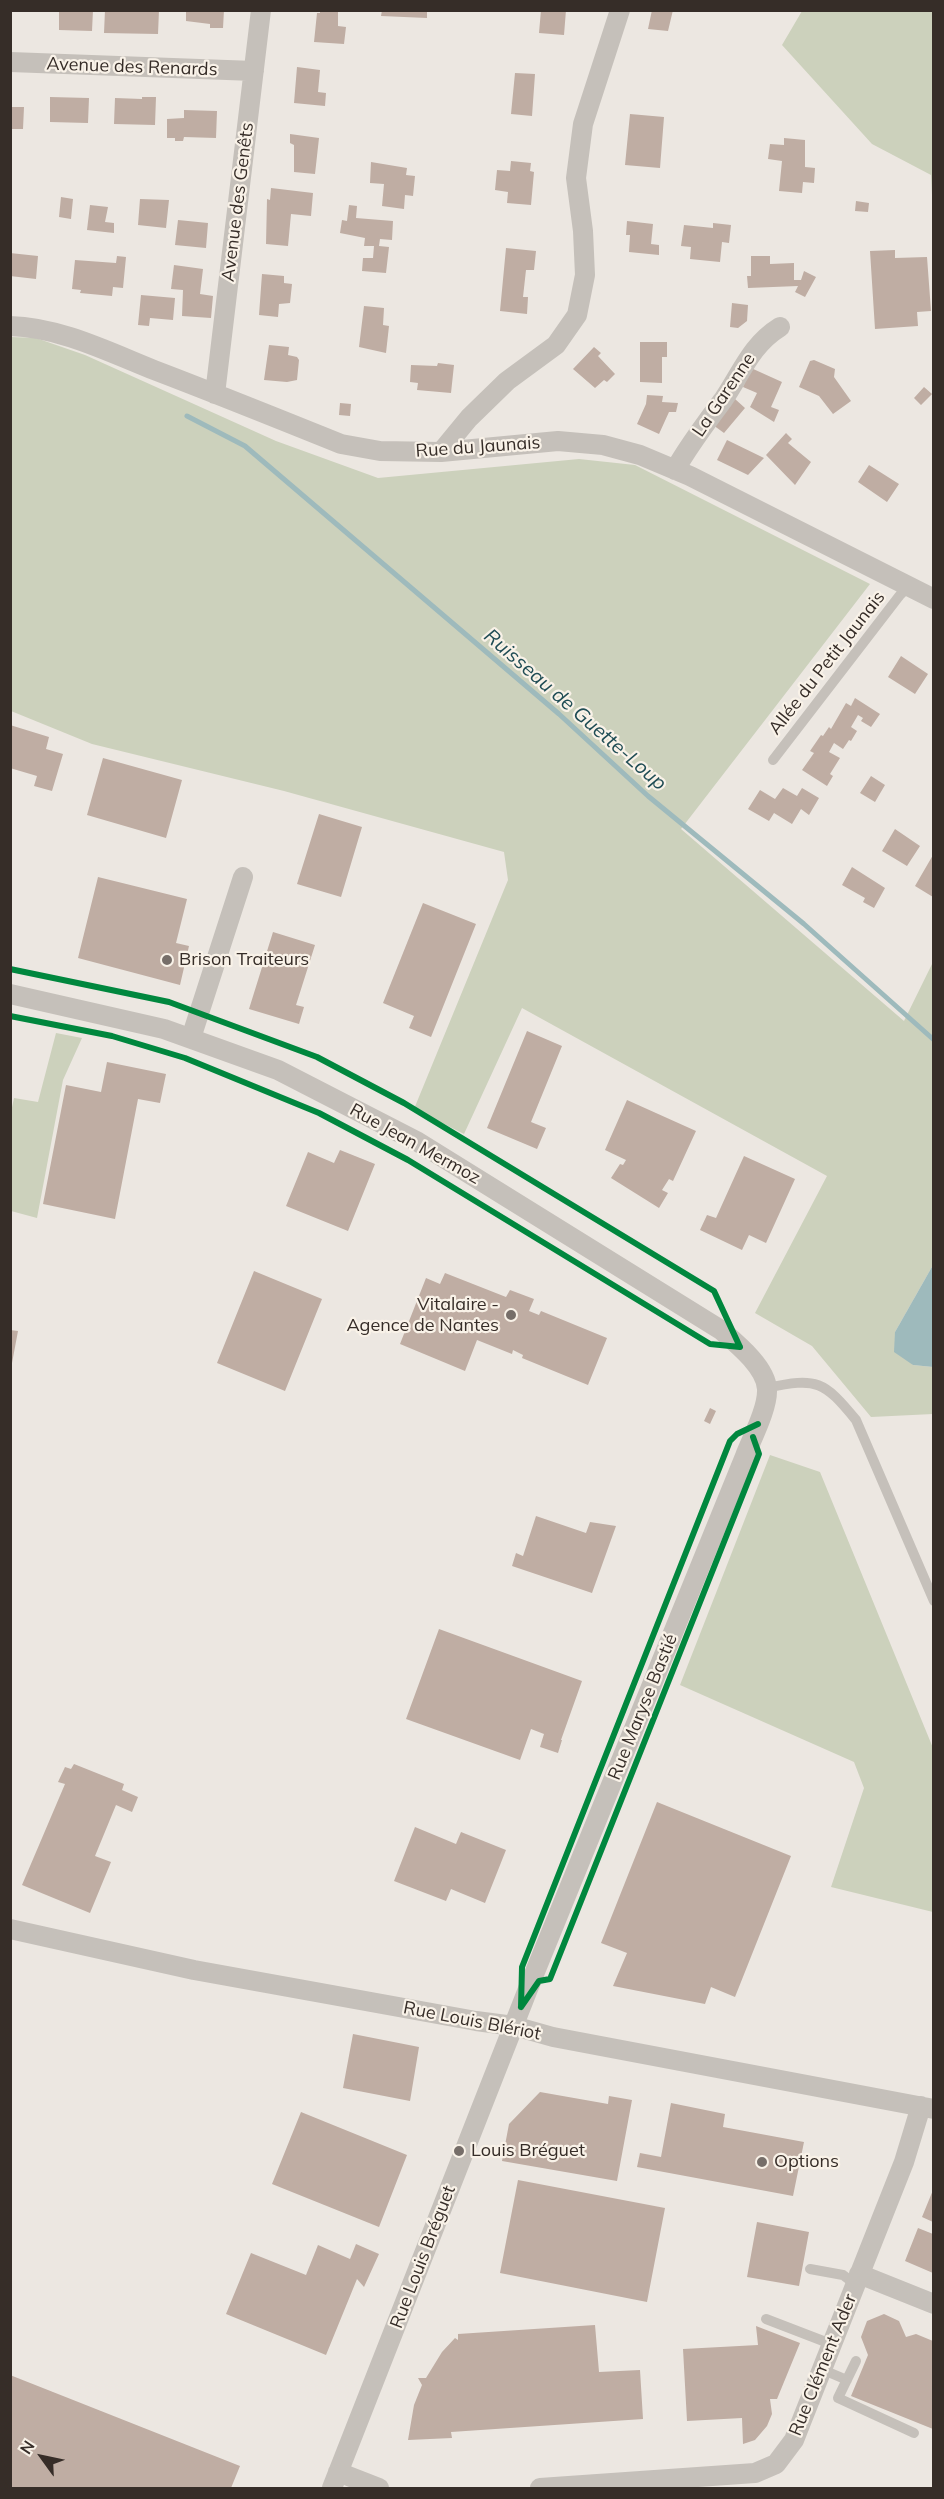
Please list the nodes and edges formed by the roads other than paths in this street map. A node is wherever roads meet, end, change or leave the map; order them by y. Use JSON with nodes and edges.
{"nodes":[{"id":1,"x":261,"y":10,"type":"edge"},
{"id":2,"x":620,"y":10,"type":"edge"},
{"id":3,"x":10,"y":62,"type":"edge"},
{"id":4,"x":254,"y":71,"type":"junction"},
{"id":5,"x":10,"y":326,"type":"edge"},
{"id":6,"x":780,"y":327,"type":"dead end"},
{"id":7,"x":215,"y":394,"type":"junction"},
{"id":8,"x":441,"y":452,"type":"junction"},
{"id":9,"x":675,"y":470,"type":"junction"},
{"id":10,"x":909,"y":586,"type":"junction"},
{"id":11,"x":933,"y":599,"type":"edge"},
{"id":12,"x":773,"y":760,"type":"dead end"},
{"id":13,"x":243,"y":876,"type":"dead end"},
{"id":14,"x":10,"y":994,"type":"edge"},
{"id":15,"x":191,"y":1038,"type":"junction"},
{"id":16,"x":767,"y":1388,"type":"junction"},
{"id":17,"x":933,"y":1601,"type":"edge"},
{"id":18,"x":10,"y":1929,"type":"edge"},
{"id":19,"x":514,"y":2026,"type":"junction"},
{"id":20,"x":927,"y":2107,"type":"edge"},
{"id":21,"x":810,"y":2269,"type":"dead end"},
{"id":22,"x":857,"y":2279,"type":"junction"},
{"id":23,"x":933,"y":2304,"type":"edge"},
{"id":24,"x":766,"y":2319,"type":"dead end"},
{"id":25,"x":831,"y":2344,"type":"junction"},
{"id":26,"x":856,"y":2361,"type":"dead end"},
{"id":27,"x":820,"y":2369,"type":"junction"},
{"id":28,"x":846,"y":2380,"type":"junction"},
{"id":29,"x":914,"y":2433,"type":"dead end"},
{"id":30,"x":335,"y":2480,"type":"edge"},
{"id":31,"x":378,"y":2488,"type":"edge"},
{"id":32,"x":540,"y":2488,"type":"edge"}],
"edges":[{"from":1,"to":4,"type":"street","name":"Avenue des Genêts"},
{"from":2,"to":8,"type":"street"},
{"from":3,"to":4,"type":"street","name":"Avenue des Renards"},
{"from":4,"to":7,"type":"street","name":"Avenue des Genêts"},
{"from":5,"to":7,"type":"street","name":"Rue du Jaunais"},
{"from":6,"to":9,"type":"street","name":"La Garenne"},
{"from":7,"to":8,"type":"street","name":"Rue du Jaunais"},
{"from":8,"to":9,"type":"street","name":"Rue du Jaunais"},
{"from":9,"to":10,"type":"street","name":"Rue du Jaunais"},
{"from":10,"to":11,"type":"street","name":"Rue du Jaunais"},
{"from":10,"to":12,"type":"lane","name":"Allée du Petit Jaunais"},
{"from":13,"to":15,"type":"street"},
{"from":14,"to":15,"type":"street","name":"Rue Jean Mermoz"},
{"from":15,"to":16,"type":"street","name":"Rue Jean Mermoz"},
{"from":16,"to":17,"type":"lane"},
{"from":16,"to":19,"type":"street","name":"Rue Maryse Bastié"},
{"from":18,"to":19,"type":"street","name":"Rue Louis Blériot"},
{"from":19,"to":20,"type":"street","name":"Rue Louis Blériot"},
{"from":19,"to":30,"type":"street","name":"Rue Louis Bréguet"},
{"from":20,"to":22,"type":"street","name":"Rue Clément Ader"},
{"from":21,"to":22,"type":"lane"},
{"from":22,"to":23,"type":"street"},
{"from":22,"to":25,"type":"street","name":"Rue Clément Ader"},
{"from":24,"to":25,"type":"lane"},
{"from":25,"to":27,"type":"street","name":"Rue Clément Ader"},
{"from":26,"to":28,"type":"lane"},
{"from":27,"to":28,"type":"lane"},
{"from":27,"to":32,"type":"street","name":"Rue Clément Ader"},
{"from":28,"to":29,"type":"lane"},
{"from":30,"to":31,"type":"street"}]}
